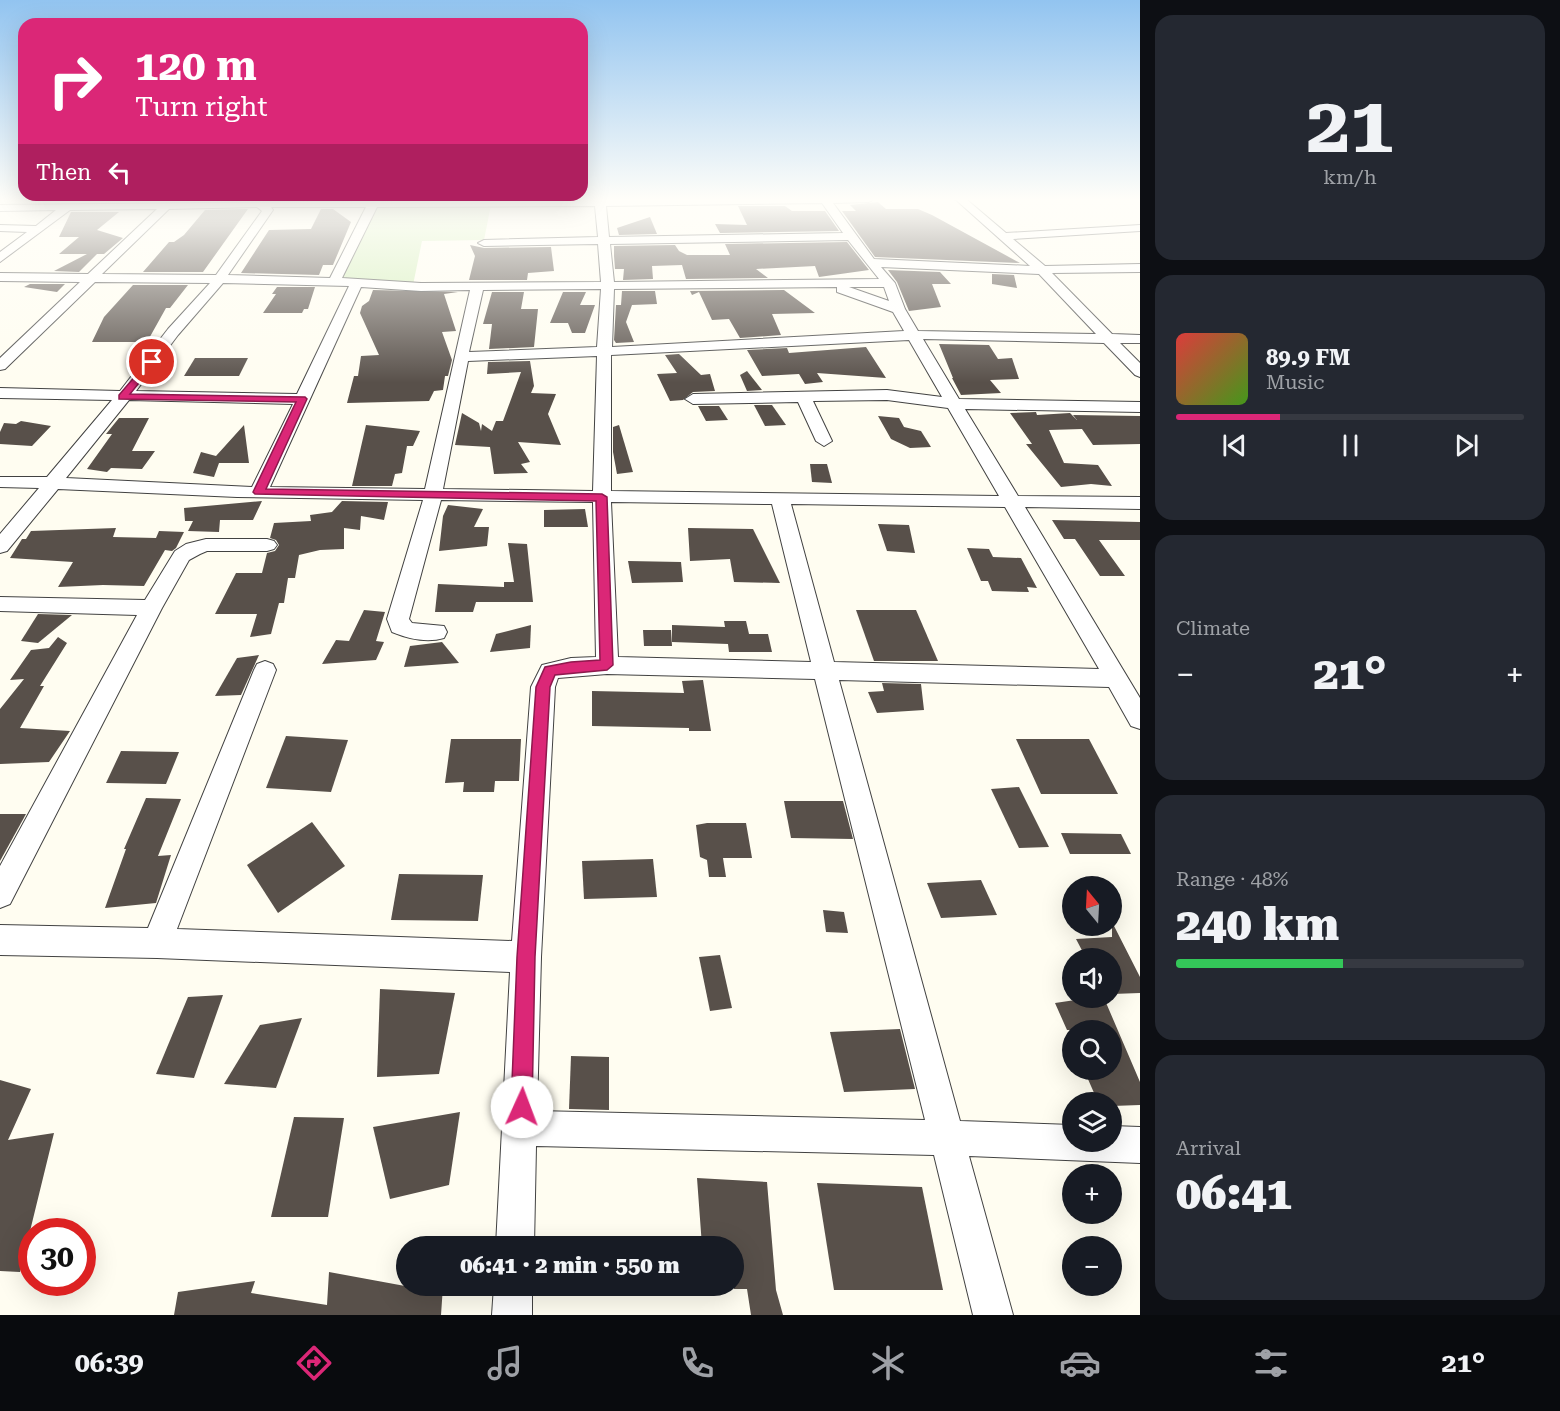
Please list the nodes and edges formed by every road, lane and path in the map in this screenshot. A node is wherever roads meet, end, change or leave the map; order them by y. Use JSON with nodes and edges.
{"nodes":[{"id":1,"x":109,"y":260,"type":"edge"},
{"id":2,"x":233,"y":260,"type":"edge"},
{"id":3,"x":345,"y":260,"type":"edge"},
{"id":4,"x":606,"y":260,"type":"edge"},
{"id":5,"x":868,"y":260,"type":"edge"},
{"id":6,"x":1032,"y":260,"type":"edge"},
{"id":7,"x":870,"y":263,"type":"junction"},
{"id":8,"x":1140,"y":268,"type":"edge"},
{"id":9,"x":1042,"y":270,"type":"junction"},
{"id":10,"x":0,"y":277,"type":"edge"},
{"id":11,"x":90,"y":278,"type":"junction"},
{"id":12,"x":219,"y":280,"type":"junction"},
{"id":13,"x":334,"y":282,"type":"junction"},
{"id":14,"x":889,"y":283,"type":"junction"},
{"id":15,"x":357,"y":284,"type":"junction"},
{"id":16,"x":820,"y":285,"type":"junction"},
{"id":17,"x":478,"y":286,"type":"junction"},
{"id":18,"x":608,"y":286,"type":"junction"},
{"id":19,"x":898,"y":309,"type":"junction"},
{"id":20,"x":914,"y":335,"type":"junction"},
{"id":21,"x":1112,"y":339,"type":"junction"},
{"id":22,"x":1140,"y":339,"type":"edge"},
{"id":23,"x":604,"y":352,"type":"junction"},
{"id":24,"x":460,"y":357,"type":"junction"},
{"id":25,"x":0,"y":366,"type":"edge"},
{"id":26,"x":1140,"y":372,"type":"edge"},
{"id":27,"x":0,"y":393,"type":"edge"},
{"id":28,"x":803,"y":396,"type":"junction"},
{"id":29,"x":123,"y":397,"type":"junction"},
{"id":30,"x":302,"y":399,"type":"junction"},
{"id":31,"x":693,"y":399,"type":"dead end"},
{"id":32,"x":956,"y":404,"type":"junction"},
{"id":33,"x":1140,"y":407,"type":"edge"},
{"id":34,"x":824,"y":441,"type":"dead end"},
{"id":35,"x":0,"y":482,"type":"edge"},
{"id":36,"x":54,"y":483,"type":"junction"},
{"id":37,"x":259,"y":492,"type":"junction"},
{"id":38,"x":433,"y":496,"type":"junction"},
{"id":39,"x":602,"y":497,"type":"junction"},
{"id":40,"x":780,"y":499,"type":"junction"},
{"id":41,"x":1011,"y":501,"type":"junction"},
{"id":42,"x":1140,"y":503,"type":"edge"},
{"id":43,"x":267,"y":545,"type":"dead end"},
{"id":44,"x":0,"y":547,"type":"edge"},
{"id":45,"x":0,"y":604,"type":"edge"},
{"id":46,"x":151,"y":608,"type":"junction"},
{"id":47,"x":436,"y":632,"type":"dead end"},
{"id":48,"x":607,"y":665,"type":"junction"},
{"id":49,"x":265,"y":670,"type":"dead end"},
{"id":50,"x":824,"y":670,"type":"junction"},
{"id":51,"x":1117,"y":678,"type":"junction"},
{"id":52,"x":1140,"y":719,"type":"edge"},
{"id":53,"x":0,"y":894,"type":"edge"},
{"id":54,"x":0,"y":940,"type":"edge"},
{"id":55,"x":157,"y":943,"type":"junction"},
{"id":56,"x":526,"y":957,"type":"junction"},
{"id":57,"x":521,"y":1128,"type":"junction"},
{"id":58,"x":946,"y":1138,"type":"junction"},
{"id":59,"x":1140,"y":1145,"type":"edge"},
{"id":60,"x":516,"y":1236,"type":"edge"},
{"id":61,"x":513,"y":1296,"type":"edge"},
{"id":62,"x":512,"y":1315,"type":"edge"},
{"id":63,"x":993,"y":1315,"type":"edge"}],
"edges":[{"from":1,"to":11,"type":"street"},
{"from":2,"to":12,"type":"street"},
{"from":3,"to":13,"type":"street"},
{"from":4,"to":18,"type":"street"},
{"from":5,"to":7,"type":"street"},
{"from":6,"to":9,"type":"street"},
{"from":7,"to":9,"type":"street"},
{"from":7,"to":14,"type":"street"},
{"from":8,"to":9,"type":"street"},
{"from":9,"to":21,"type":"street"},
{"from":10,"to":11,"type":"street"},
{"from":11,"to":12,"type":"street"},
{"from":11,"to":25,"type":"street"},
{"from":12,"to":13,"type":"street"},
{"from":12,"to":29,"type":"street"},
{"from":13,"to":15,"type":"street"},
{"from":14,"to":16,"type":"street"},
{"from":14,"to":19,"type":"street"},
{"from":15,"to":17,"type":"street"},
{"from":15,"to":30,"type":"street"},
{"from":16,"to":18,"type":"street"},
{"from":16,"to":19,"type":"street"},
{"from":17,"to":18,"type":"street"},
{"from":17,"to":24,"type":"street"},
{"from":18,"to":23,"type":"street"},
{"from":19,"to":20,"type":"street"},
{"from":20,"to":21,"type":"street"},
{"from":20,"to":23,"type":"street"},
{"from":20,"to":32,"type":"street"},
{"from":21,"to":22,"type":"street"},
{"from":21,"to":26,"type":"street"},
{"from":23,"to":24,"type":"street"},
{"from":23,"to":39,"type":"street"},
{"from":24,"to":38,"type":"street"},
{"from":27,"to":29,"type":"street"},
{"from":28,"to":31,"type":"street"},
{"from":28,"to":32,"type":"street"},
{"from":28,"to":34,"type":"street"},
{"from":29,"to":30,"type":"street"},
{"from":29,"to":36,"type":"street"},
{"from":30,"to":37,"type":"street"},
{"from":32,"to":33,"type":"street"},
{"from":32,"to":41,"type":"street"},
{"from":35,"to":36,"type":"street"},
{"from":36,"to":37,"type":"street"},
{"from":36,"to":44,"type":"street"},
{"from":37,"to":38,"type":"street"},
{"from":38,"to":39,"type":"street"},
{"from":38,"to":47,"type":"street"},
{"from":39,"to":40,"type":"street"},
{"from":39,"to":48,"type":"street"},
{"from":40,"to":41,"type":"street"},
{"from":40,"to":50,"type":"street"},
{"from":41,"to":42,"type":"street"},
{"from":41,"to":51,"type":"street"},
{"from":43,"to":46,"type":"street"},
{"from":45,"to":46,"type":"street"},
{"from":46,"to":53,"type":"street"},
{"from":48,"to":50,"type":"street"},
{"from":48,"to":56,"type":"street"},
{"from":49,"to":55,"type":"street"},
{"from":50,"to":51,"type":"street"},
{"from":50,"to":58,"type":"street"},
{"from":51,"to":52,"type":"street"},
{"from":54,"to":55,"type":"street"},
{"from":55,"to":56,"type":"street"},
{"from":56,"to":57,"type":"street"},
{"from":57,"to":58,"type":"street"},
{"from":57,"to":60,"type":"street"},
{"from":58,"to":59,"type":"street"},
{"from":58,"to":63,"type":"street"},
{"from":61,"to":62,"type":"street"}]}
